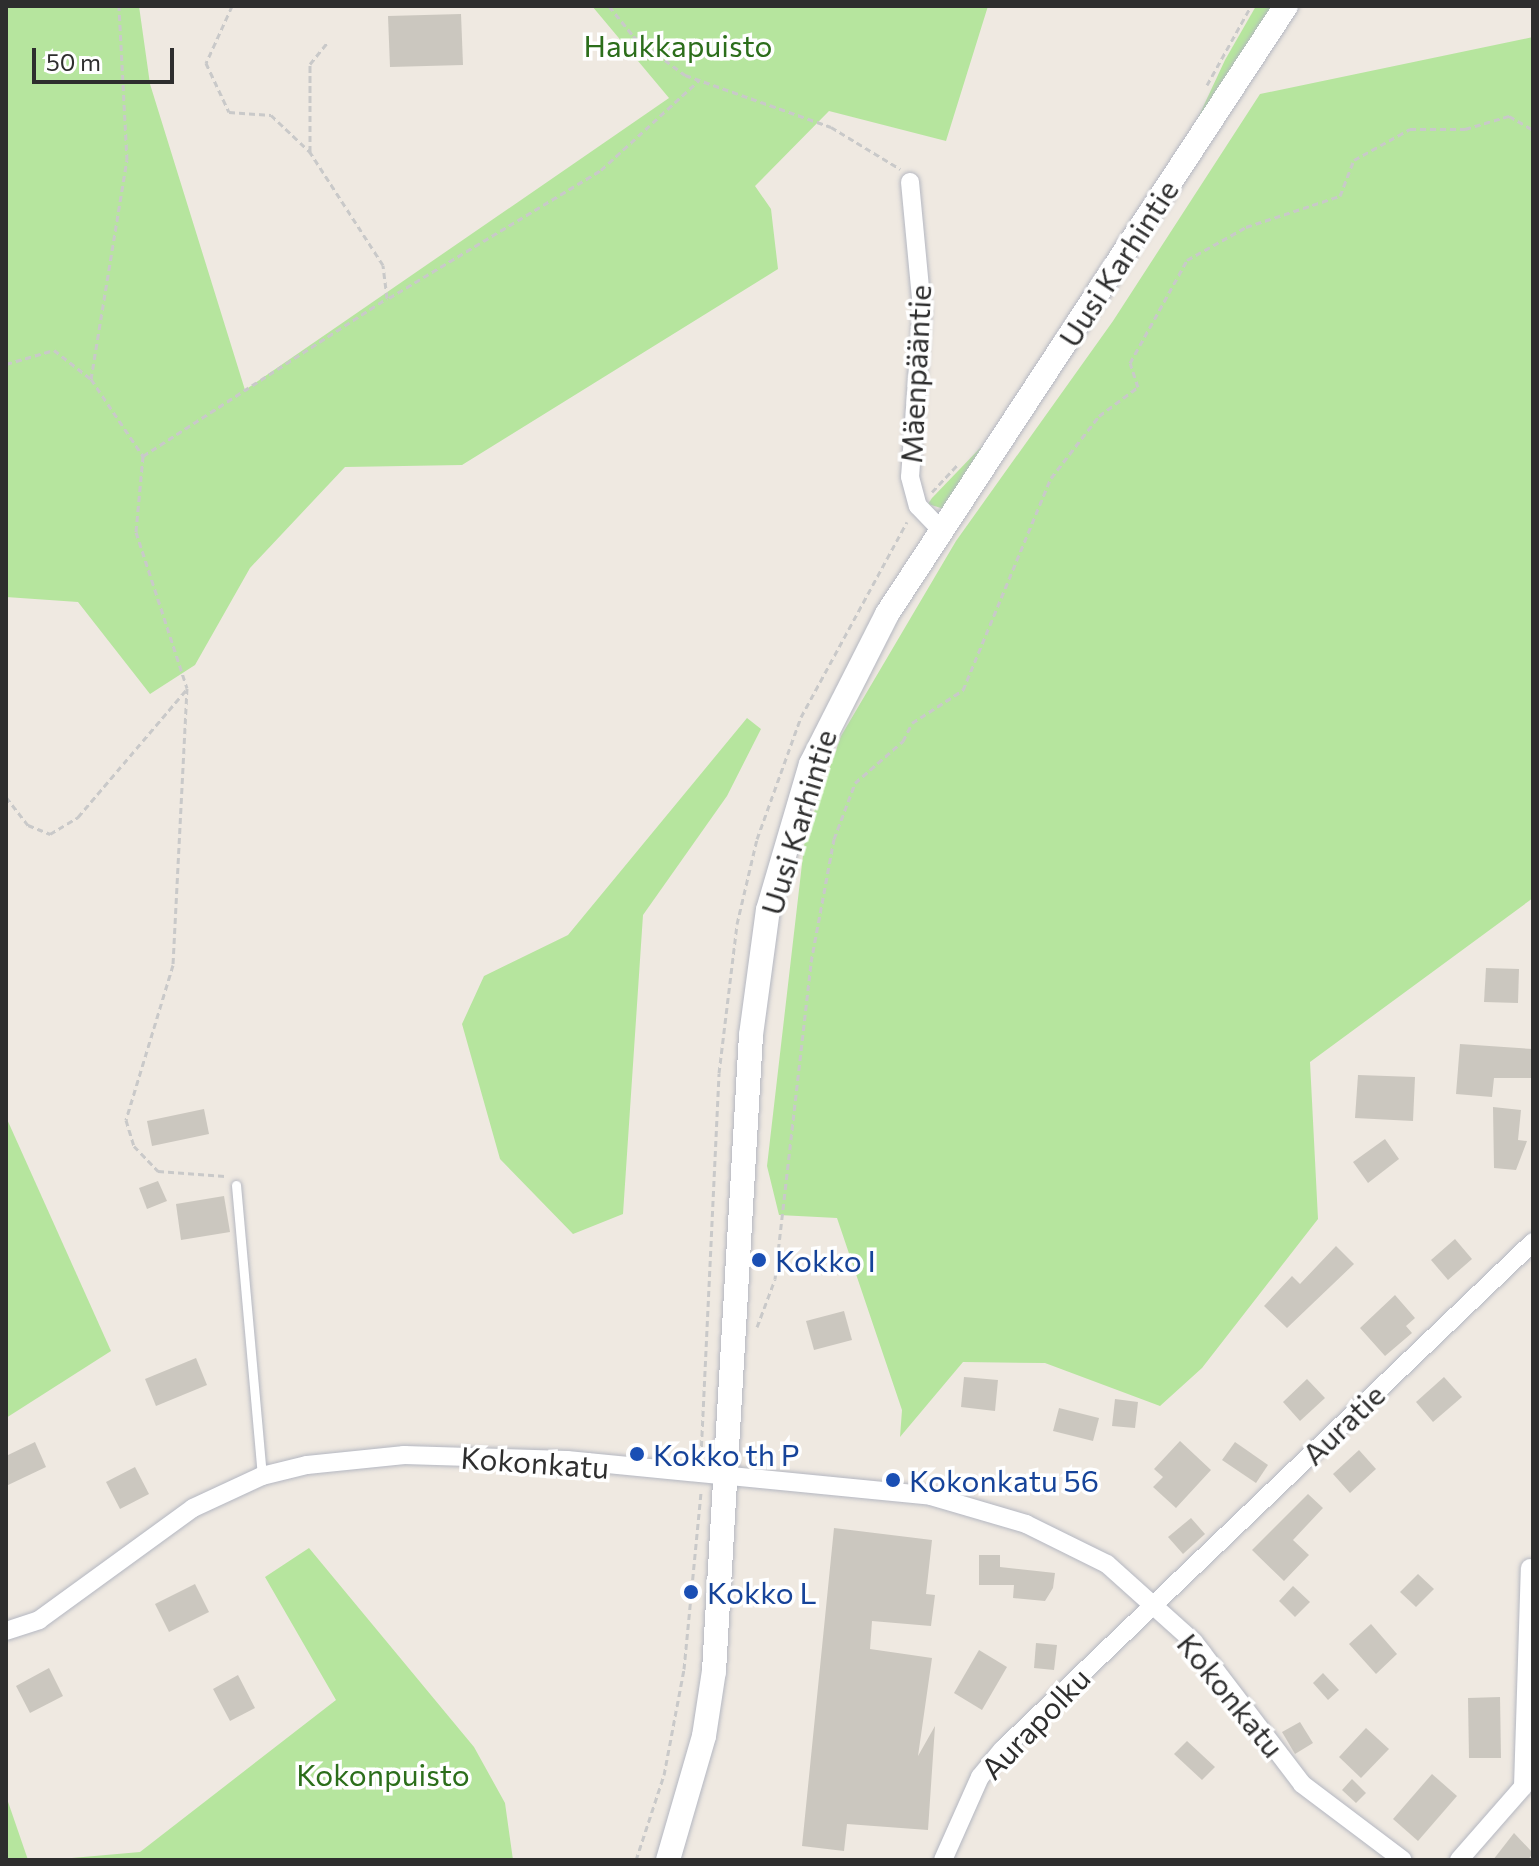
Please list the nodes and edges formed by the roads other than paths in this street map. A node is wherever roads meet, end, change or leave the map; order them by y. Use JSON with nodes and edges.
{"nodes":[{"id":1,"x":1286,"y":6,"type":"edge"},
{"id":2,"x":910,"y":182,"type":"road end"},
{"id":3,"x":942,"y":531,"type":"junction"},
{"id":4,"x":236,"y":1185,"type":"road end"},
{"id":5,"x":1533,"y":1242,"type":"edge"},
{"id":6,"x":262,"y":1476,"type":"junction"},
{"id":7,"x":729,"y":1476,"type":"junction"},
{"id":8,"x":1530,"y":1568,"type":"dead end"},
{"id":9,"x":1153,"y":1605,"type":"junction"},
{"id":10,"x":6,"y":1631,"type":"edge"},
{"id":11,"x":668,"y":1860,"type":"edge"},
{"id":12,"x":943,"y":1860,"type":"edge"},
{"id":13,"x":1403,"y":1860,"type":"edge"},
{"id":14,"x":1459,"y":1860,"type":"edge"}],
"edges":[{"from":1,"to":3,"type":"street","name":"Uusi Karhintie"},
{"from":2,"to":3,"type":"street","name":"Mäenpääntie"},
{"from":3,"to":7,"type":"street","name":"Uusi Karhintie"},
{"from":4,"to":6,"type":"lane"},
{"from":5,"to":9,"type":"street","name":"Auratie"},
{"from":6,"to":7,"type":"street","name":"Kokonkatu"},
{"from":6,"to":10,"type":"street","name":"Kokonkatu"},
{"from":7,"to":9,"type":"street","name":"Kokonkatu"},
{"from":7,"to":11,"type":"street","name":"Uusi Karhintie"},
{"from":8,"to":14,"type":"street"},
{"from":9,"to":12,"type":"street","name":"Aurapolku"},
{"from":9,"to":13,"type":"street","name":"Kokonkatu"}]}
